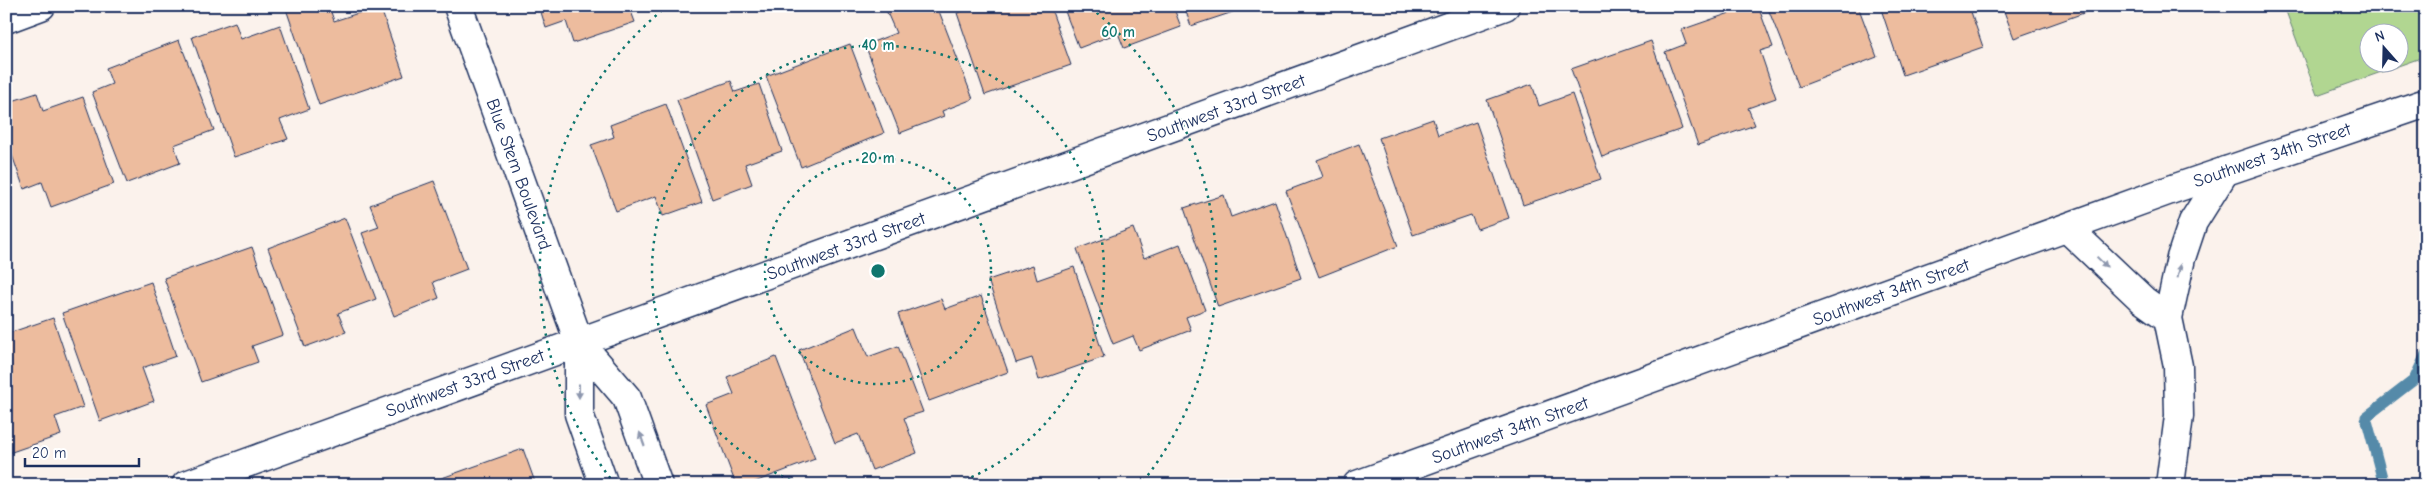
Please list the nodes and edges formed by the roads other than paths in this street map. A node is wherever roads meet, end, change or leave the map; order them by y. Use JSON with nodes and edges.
{"nodes":[{"id":1,"x":41,"y":6,"type":"edge"},
{"id":2,"x":458,"y":6,"type":"edge"},
{"id":3,"x":1505,"y":6,"type":"edge"},
{"id":4,"x":6,"y":19,"type":"edge"},
{"id":5,"x":2426,"y":103,"type":"edge"},
{"id":6,"x":2225,"y":171,"type":"junction"},
{"id":7,"x":2067,"y":228,"type":"junction"},
{"id":8,"x":2168,"y":318,"type":"junction"},
{"id":9,"x":579,"y":342,"type":"junction"},
{"id":10,"x":186,"y":485,"type":"edge"},
{"id":11,"x":604,"y":485,"type":"edge"},
{"id":12,"x":658,"y":485,"type":"edge"},
{"id":13,"x":1357,"y":485,"type":"edge"},
{"id":14,"x":2170,"y":485,"type":"edge"}],
"edges":[{"from":1,"to":4,"type":"street"},
{"from":2,"to":9,"type":"street","name":"Blue Stem Boulevard"},
{"from":3,"to":9,"type":"street","name":"Southwest 33rd Street"},
{"from":5,"to":6,"type":"street","name":"Southwest 34th Street"},
{"from":6,"to":7,"type":"street","name":"Southwest 34th Street"},
{"from":8,"to":6,"type":"street","one_way":true},
{"from":7,"to":8,"type":"street","one_way":true},
{"from":7,"to":13,"type":"street","name":"Southwest 34th Street"},
{"from":8,"to":14,"type":"street"},
{"from":9,"to":10,"type":"street","name":"Southwest 33rd Street"},
{"from":9,"to":11,"type":"street","name":"Blue Stem Boulevard","one_way":true},
{"from":12,"to":9,"type":"street","name":"Blue Stem Boulevard","one_way":true}]}
